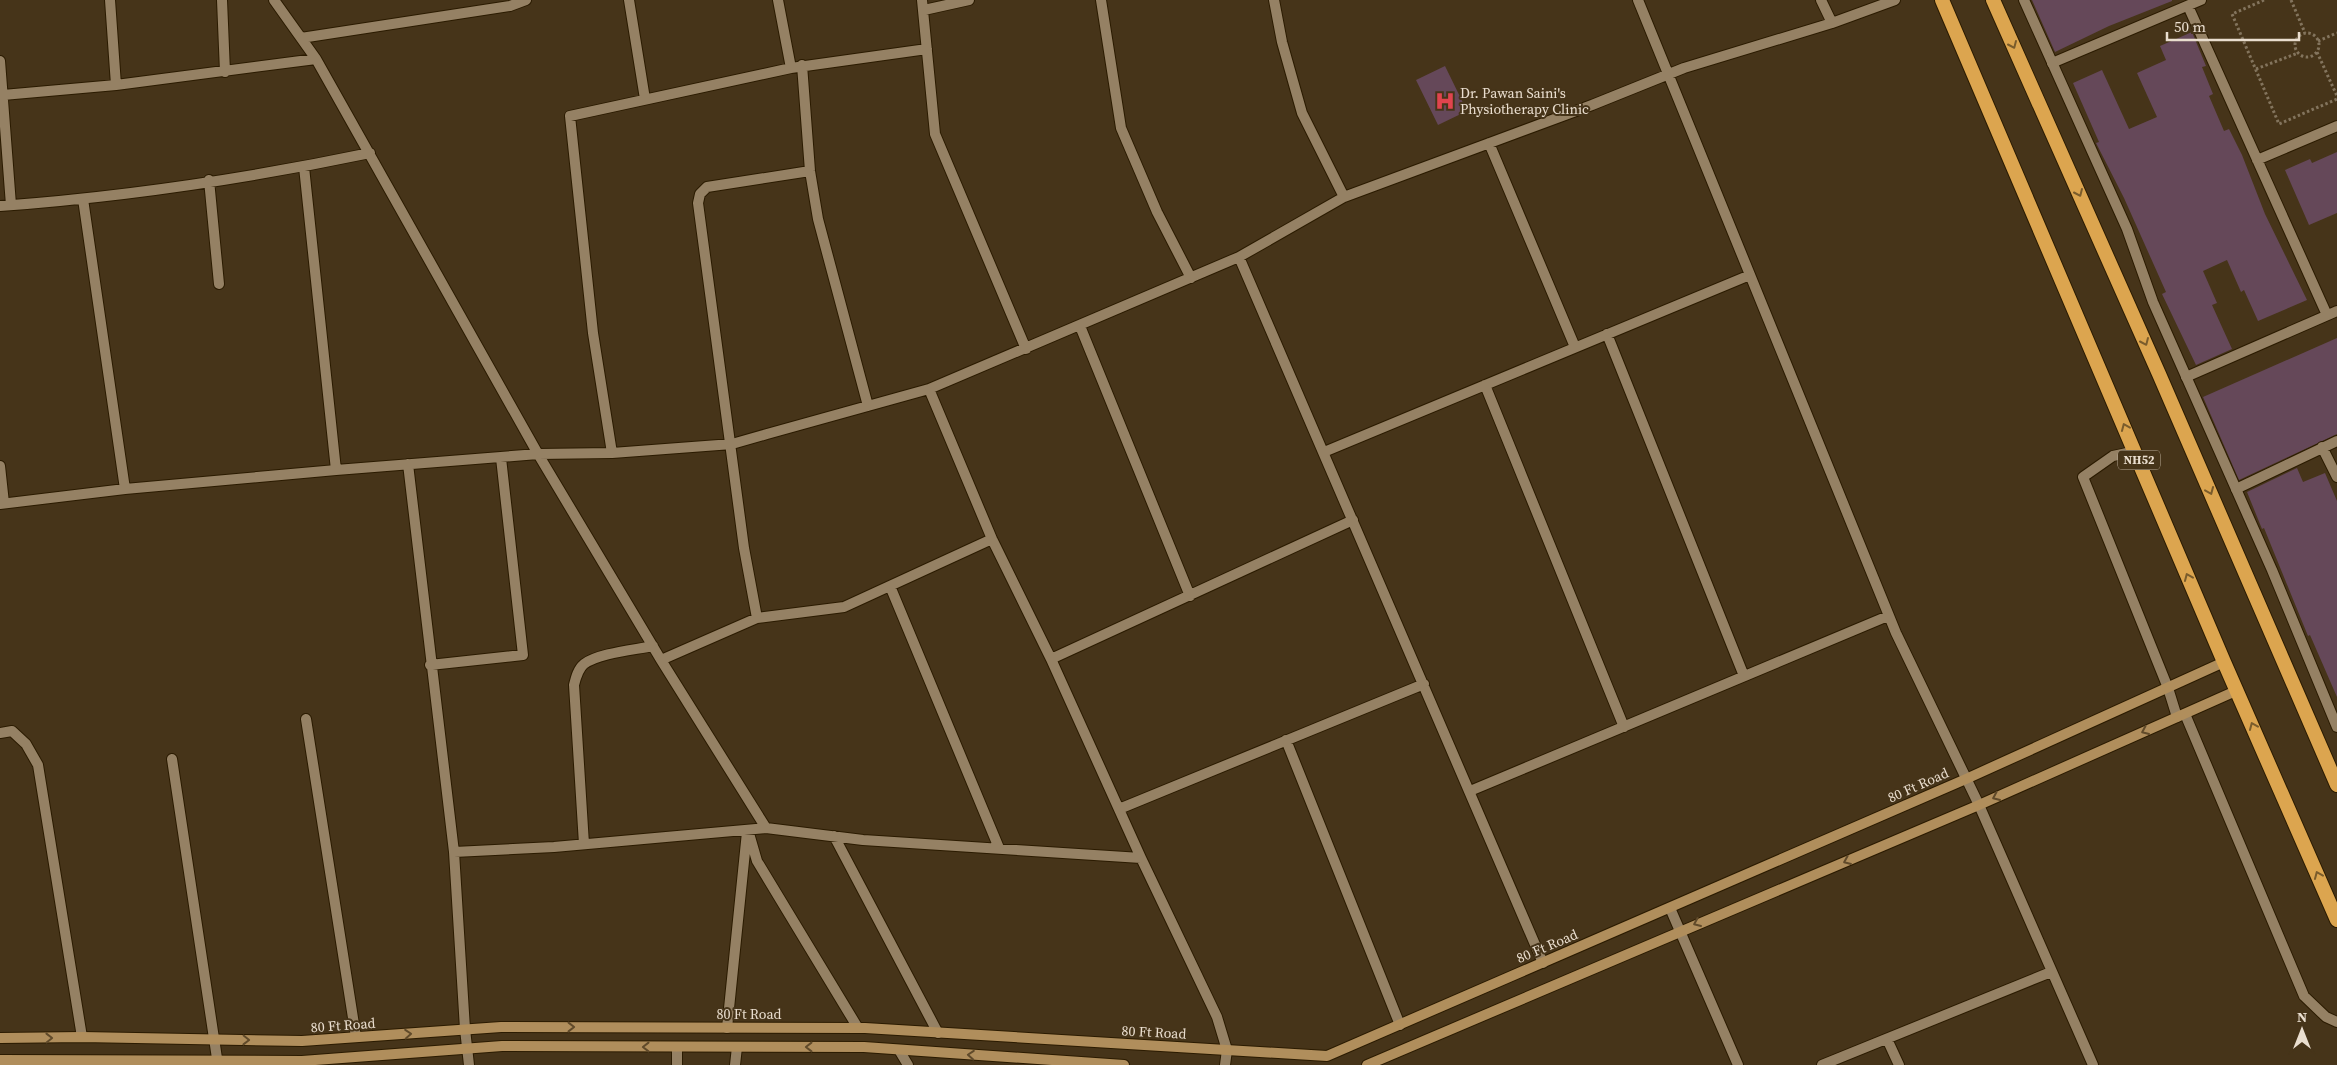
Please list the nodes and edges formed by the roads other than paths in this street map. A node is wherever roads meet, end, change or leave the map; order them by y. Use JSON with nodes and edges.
{"nodes":[{"id":1,"x":110,"y":0,"type":"edge"},
{"id":2,"x":222,"y":0,"type":"edge"},
{"id":3,"x":274,"y":0,"type":"edge"},
{"id":4,"x":526,"y":0,"type":"edge"},
{"id":5,"x":629,"y":0,"type":"edge"},
{"id":6,"x":778,"y":0,"type":"edge"},
{"id":7,"x":969,"y":0,"type":"edge"},
{"id":8,"x":1101,"y":0,"type":"edge"},
{"id":9,"x":1274,"y":0,"type":"edge"},
{"id":10,"x":1638,"y":0,"type":"edge"},
{"id":11,"x":1821,"y":0,"type":"edge"},
{"id":12,"x":1895,"y":0,"type":"edge"},
{"id":13,"x":1942,"y":0,"type":"edge"},
{"id":14,"x":1993,"y":0,"type":"edge"},
{"id":15,"x":2024,"y":0,"type":"edge"},
{"id":16,"x":2201,"y":0,"type":"edge"},
{"id":17,"x":923,"y":5,"type":"edge"},
{"id":18,"x":2188,"y":6,"type":"junction"},
{"id":19,"x":1832,"y":24,"type":"junction"},
{"id":20,"x":301,"y":38,"type":"junction"},
{"id":21,"x":927,"y":49,"type":"junction"},
{"id":22,"x":316,"y":59,"type":"junction"},
{"id":23,"x":0,"y":61,"type":"edge"},
{"id":24,"x":2052,"y":63,"type":"junction"},
{"id":25,"x":802,"y":65,"type":"junction"},
{"id":26,"x":791,"y":68,"type":"junction"},
{"id":27,"x":225,"y":72,"type":"junction"},
{"id":28,"x":1668,"y":75,"type":"junction"},
{"id":29,"x":116,"y":86,"type":"junction"},
{"id":30,"x":3,"y":95,"type":"junction"},
{"id":31,"x":645,"y":99,"type":"junction"},
{"id":32,"x":2337,"y":126,"type":"edge"},
{"id":33,"x":1489,"y":143,"type":"junction"},
{"id":34,"x":370,"y":153,"type":"junction"},
{"id":35,"x":2257,"y":160,"type":"junction"},
{"id":36,"x":304,"y":167,"type":"junction"},
{"id":37,"x":810,"y":171,"type":"junction"},
{"id":38,"x":208,"y":180,"type":"junction"},
{"id":39,"x":1344,"y":197,"type":"junction"},
{"id":40,"x":83,"y":199,"type":"junction"},
{"id":41,"x":11,"y":205,"type":"junction"},
{"id":42,"x":0,"y":206,"type":"edge"},
{"id":43,"x":1239,"y":257,"type":"junction"},
{"id":44,"x":1750,"y":274,"type":"junction"},
{"id":45,"x":1191,"y":278,"type":"junction"},
{"id":46,"x":219,"y":284,"type":"dead end"},
{"id":47,"x":2337,"y":310,"type":"edge"},
{"id":48,"x":2326,"y":315,"type":"junction"},
{"id":49,"x":1080,"y":326,"type":"junction"},
{"id":50,"x":1607,"y":334,"type":"junction"},
{"id":51,"x":1575,"y":347,"type":"junction"},
{"id":52,"x":1026,"y":349,"type":"junction"},
{"id":53,"x":2186,"y":376,"type":"junction"},
{"id":54,"x":1485,"y":385,"type":"junction"},
{"id":55,"x":929,"y":389,"type":"junction"},
{"id":56,"x":868,"y":406,"type":"junction"},
{"id":57,"x":2337,"y":441,"type":"edge"},
{"id":58,"x":732,"y":444,"type":"junction"},
{"id":59,"x":2322,"y":447,"type":"junction"},
{"id":60,"x":1324,"y":452,"type":"junction"},
{"id":61,"x":612,"y":453,"type":"junction"},
{"id":62,"x":2127,"y":453,"type":"dead end"},
{"id":63,"x":538,"y":454,"type":"junction"},
{"id":64,"x":501,"y":458,"type":"junction"},
{"id":65,"x":408,"y":464,"type":"junction"},
{"id":66,"x":0,"y":466,"type":"edge"},
{"id":67,"x":336,"y":470,"type":"junction"},
{"id":68,"x":2337,"y":477,"type":"edge"},
{"id":69,"x":125,"y":489,"type":"junction"},
{"id":70,"x":2236,"y":489,"type":"junction"},
{"id":71,"x":2,"y":504,"type":"edge"},
{"id":72,"x":1353,"y":520,"type":"junction"},
{"id":73,"x":992,"y":538,"type":"junction"},
{"id":74,"x":890,"y":586,"type":"junction"},
{"id":75,"x":1190,"y":596,"type":"junction"},
{"id":76,"x":1888,"y":616,"type":"junction"},
{"id":77,"x":757,"y":618,"type":"junction"},
{"id":78,"x":653,"y":646,"type":"junction"},
{"id":79,"x":1051,"y":659,"type":"junction"},
{"id":80,"x":661,"y":660,"type":"junction"},
{"id":81,"x":2224,"y":662,"type":"junction"},
{"id":82,"x":430,"y":665,"type":"junction"},
{"id":83,"x":1744,"y":676,"type":"junction"},
{"id":84,"x":1424,"y":684,"type":"junction"},
{"id":85,"x":2168,"y":688,"type":"junction"},
{"id":86,"x":2238,"y":690,"type":"junction"},
{"id":87,"x":2181,"y":716,"type":"junction"},
{"id":88,"x":306,"y":719,"type":"dead end"},
{"id":89,"x":1624,"y":727,"type":"junction"},
{"id":90,"x":2337,"y":727,"type":"edge"},
{"id":91,"x":0,"y":733,"type":"edge"},
{"id":92,"x":1286,"y":740,"type":"junction"},
{"id":93,"x":172,"y":759,"type":"dead end"},
{"id":94,"x":1966,"y":779,"type":"junction"},
{"id":95,"x":2337,"y":785,"type":"edge"},
{"id":96,"x":1470,"y":791,"type":"junction"},
{"id":97,"x":1979,"y":805,"type":"junction"},
{"id":98,"x":1118,"y":809,"type":"junction"},
{"id":99,"x":766,"y":828,"type":"junction"},
{"id":100,"x":748,"y":830,"type":"junction"},
{"id":101,"x":834,"y":836,"type":"junction"},
{"id":102,"x":584,"y":844,"type":"junction"},
{"id":103,"x":999,"y":848,"type":"junction"},
{"id":104,"x":454,"y":852,"type":"junction"},
{"id":105,"x":1141,"y":858,"type":"junction"},
{"id":106,"x":1670,"y":908,"type":"junction"},
{"id":107,"x":2337,"y":920,"type":"edge"},
{"id":108,"x":1680,"y":931,"type":"junction"},
{"id":109,"x":1543,"y":963,"type":"junction"},
{"id":110,"x":2051,"y":972,"type":"junction"},
{"id":111,"x":2337,"y":1022,"type":"edge"},
{"id":112,"x":1400,"y":1025,"type":"junction"},
{"id":113,"x":727,"y":1028,"type":"junction"},
{"id":114,"x":858,"y":1028,"type":"junction"},
{"id":115,"x":465,"y":1029,"type":"junction"},
{"id":116,"x":938,"y":1033,"type":"junction"},
{"id":117,"x":82,"y":1037,"type":"junction"},
{"id":118,"x":356,"y":1037,"type":"junction"},
{"id":119,"x":0,"y":1038,"type":"edge"},
{"id":120,"x":1887,"y":1039,"type":"junction"},
{"id":121,"x":215,"y":1040,"type":"junction"},
{"id":122,"x":677,"y":1047,"type":"junction"},
{"id":123,"x":737,"y":1047,"type":"junction"},
{"id":124,"x":467,"y":1048,"type":"junction"},
{"id":125,"x":899,"y":1050,"type":"junction"},
{"id":126,"x":1227,"y":1050,"type":"junction"},
{"id":127,"x":0,"y":1060,"type":"edge"},
{"id":128,"x":85,"y":1063,"type":"edge"},
{"id":129,"x":218,"y":1063,"type":"edge"},
{"id":130,"x":469,"y":1065,"type":"edge"},
{"id":131,"x":677,"y":1065,"type":"edge"},
{"id":132,"x":735,"y":1065,"type":"edge"},
{"id":133,"x":908,"y":1065,"type":"edge"},
{"id":134,"x":1124,"y":1065,"type":"edge"},
{"id":135,"x":1225,"y":1065,"type":"edge"},
{"id":136,"x":1367,"y":1065,"type":"edge"},
{"id":137,"x":1738,"y":1065,"type":"edge"},
{"id":138,"x":1822,"y":1065,"type":"edge"},
{"id":139,"x":1898,"y":1065,"type":"edge"},
{"id":140,"x":2093,"y":1065,"type":"edge"}],
"edges":[{"from":1,"to":29,"type":"street"},
{"from":2,"to":27,"type":"street"},
{"from":3,"to":20,"type":"street"},
{"from":4,"to":20,"type":"street"},
{"from":5,"to":31,"type":"street"},
{"from":6,"to":26,"type":"street"},
{"from":7,"to":17,"type":"street"},
{"from":8,"to":45,"type":"street"},
{"from":9,"to":39,"type":"street"},
{"from":10,"to":28,"type":"street"},
{"from":11,"to":19,"type":"street"},
{"from":12,"to":19,"type":"street"},
{"from":81,"to":13,"type":"highway","number":"NH52","one_way":true},
{"from":14,"to":95,"type":"highway","one_way":true},
{"from":15,"to":24,"type":"street"},
{"from":16,"to":18,"type":"street"},
{"from":17,"to":21,"type":"street"},
{"from":18,"to":24,"type":"street"},
{"from":18,"to":35,"type":"street"},
{"from":19,"to":28,"type":"street"},
{"from":20,"to":22,"type":"street"},
{"from":21,"to":25,"type":"street"},
{"from":21,"to":52,"type":"street"},
{"from":22,"to":27,"type":"street"},
{"from":22,"to":34,"type":"street"},
{"from":23,"to":30,"type":"street"},
{"from":24,"to":53,"type":"street"},
{"from":25,"to":26,"type":"street"},
{"from":25,"to":37,"type":"street"},
{"from":26,"to":31,"type":"street"},
{"from":27,"to":29,"type":"street"},
{"from":28,"to":33,"type":"street"},
{"from":28,"to":44,"type":"street"},
{"from":29,"to":30,"type":"street"},
{"from":30,"to":41,"type":"street"},
{"from":31,"to":61,"type":"street"},
{"from":32,"to":35,"type":"street"},
{"from":33,"to":39,"type":"street"},
{"from":33,"to":51,"type":"street"},
{"from":34,"to":36,"type":"street"},
{"from":34,"to":63,"type":"street"},
{"from":35,"to":48,"type":"street"},
{"from":36,"to":38,"type":"street"},
{"from":36,"to":67,"type":"street"},
{"from":37,"to":56,"type":"street"},
{"from":37,"to":58,"type":"street"},
{"from":38,"to":40,"type":"street"},
{"from":38,"to":46,"type":"street"},
{"from":39,"to":43,"type":"street"},
{"from":40,"to":41,"type":"street"},
{"from":40,"to":69,"type":"street"},
{"from":41,"to":42,"type":"street"},
{"from":43,"to":45,"type":"street"},
{"from":43,"to":60,"type":"street"},
{"from":44,"to":50,"type":"street"},
{"from":44,"to":76,"type":"street"},
{"from":45,"to":49,"type":"street"},
{"from":47,"to":48,"type":"street"},
{"from":48,"to":53,"type":"street"},
{"from":49,"to":52,"type":"street"},
{"from":49,"to":75,"type":"street"},
{"from":50,"to":51,"type":"street"},
{"from":50,"to":83,"type":"street"},
{"from":51,"to":54,"type":"street"},
{"from":52,"to":55,"type":"street"},
{"from":53,"to":70,"type":"street"},
{"from":54,"to":60,"type":"street"},
{"from":54,"to":89,"type":"street"},
{"from":55,"to":56,"type":"street"},
{"from":55,"to":73,"type":"street"},
{"from":56,"to":58,"type":"street"},
{"from":57,"to":59,"type":"street"},
{"from":58,"to":61,"type":"street"},
{"from":58,"to":77,"type":"street"},
{"from":59,"to":68,"type":"street"},
{"from":59,"to":70,"type":"street"},
{"from":60,"to":72,"type":"street"},
{"from":61,"to":63,"type":"street"},
{"from":62,"to":85,"type":"street"},
{"from":63,"to":64,"type":"street"},
{"from":63,"to":78,"type":"street"},
{"from":64,"to":65,"type":"street"},
{"from":64,"to":82,"type":"street"},
{"from":65,"to":67,"type":"street"},
{"from":65,"to":82,"type":"street"},
{"from":66,"to":71,"type":"street"},
{"from":67,"to":69,"type":"street"},
{"from":69,"to":71,"type":"street"},
{"from":70,"to":90,"type":"street"},
{"from":72,"to":75,"type":"street"},
{"from":72,"to":84,"type":"street"},
{"from":73,"to":74,"type":"street"},
{"from":73,"to":79,"type":"street"},
{"from":74,"to":77,"type":"street"},
{"from":74,"to":103,"type":"street"},
{"from":75,"to":79,"type":"street"},
{"from":76,"to":83,"type":"street"},
{"from":76,"to":94,"type":"street"},
{"from":77,"to":80,"type":"street"},
{"from":78,"to":80,"type":"street"},
{"from":78,"to":102,"type":"street"},
{"from":79,"to":98,"type":"street"},
{"from":80,"to":99,"type":"street"},
{"from":81,"to":85,"type":"main road","name":"80 Ft Road"},
{"from":81,"to":86,"type":"highway","number":"NH52"},
{"from":82,"to":104,"type":"street"},
{"from":83,"to":89,"type":"street"},
{"from":84,"to":92,"type":"street"},
{"from":84,"to":96,"type":"street"},
{"from":85,"to":87,"type":"street"},
{"from":85,"to":94,"type":"main road","name":"80 Ft Road"},
{"from":86,"to":87,"type":"main road"},
{"from":107,"to":86,"type":"highway","number":"NH52","one_way":true},
{"from":87,"to":97,"type":"main road","one_way":true},
{"from":87,"to":111,"type":"street"},
{"from":88,"to":118,"type":"street"},
{"from":89,"to":96,"type":"street"},
{"from":91,"to":117,"type":"street"},
{"from":92,"to":98,"type":"street"},
{"from":92,"to":112,"type":"street"},
{"from":93,"to":121,"type":"street"},
{"from":94,"to":97,"type":"street"},
{"from":94,"to":106,"type":"main road","name":"80 Ft Road"},
{"from":96,"to":109,"type":"street"},
{"from":97,"to":108,"type":"main road","one_way":true},
{"from":97,"to":110,"type":"street"},
{"from":98,"to":105,"type":"street"},
{"from":99,"to":100,"type":"street"},
{"from":99,"to":101,"type":"street"},
{"from":100,"to":102,"type":"street"},
{"from":100,"to":113,"type":"street"},
{"from":100,"to":114,"type":"street"},
{"from":101,"to":103,"type":"street"},
{"from":101,"to":116,"type":"street"},
{"from":102,"to":104,"type":"street"},
{"from":103,"to":105,"type":"street"},
{"from":104,"to":115,"type":"street"},
{"from":105,"to":126,"type":"street"},
{"from":106,"to":108,"type":"street"},
{"from":106,"to":109,"type":"main road","name":"80 Ft Road"},
{"from":108,"to":136,"type":"main road"},
{"from":108,"to":137,"type":"street"},
{"from":109,"to":112,"type":"main road","name":"80 Ft Road"},
{"from":110,"to":120,"type":"street"},
{"from":110,"to":140,"type":"street"},
{"from":112,"to":126,"type":"main road","name":"80 Ft Road"},
{"from":113,"to":114,"type":"main road","name":"80 Ft Road"},
{"from":115,"to":113,"type":"main road","name":"80 Ft Road","one_way":true},
{"from":114,"to":116,"type":"main road","name":"80 Ft Road"},
{"from":118,"to":115,"type":"main road","name":"80 Ft Road","one_way":true},
{"from":115,"to":124,"type":"street"},
{"from":116,"to":126,"type":"main road","name":"80 Ft Road"},
{"from":119,"to":117,"type":"main road","name":"80 Ft Road","one_way":true},
{"from":117,"to":121,"type":"main road","name":"80 Ft Road"},
{"from":121,"to":118,"type":"main road","name":"80 Ft Road","one_way":true},
{"from":120,"to":138,"type":"street"},
{"from":120,"to":139,"type":"street"},
{"from":121,"to":129,"type":"street"},
{"from":122,"to":123,"type":"main road"},
{"from":122,"to":124,"type":"main road","one_way":true},
{"from":122,"to":131,"type":"street"},
{"from":125,"to":123,"type":"main road","one_way":true},
{"from":123,"to":132,"type":"street"},
{"from":124,"to":129,"type":"main road"},
{"from":124,"to":130,"type":"street"},
{"from":125,"to":133,"type":"street"},
{"from":134,"to":125,"type":"main road","one_way":true},
{"from":126,"to":135,"type":"street"},
{"from":127,"to":128,"type":"main road"},
{"from":128,"to":129,"type":"main road"}]}
